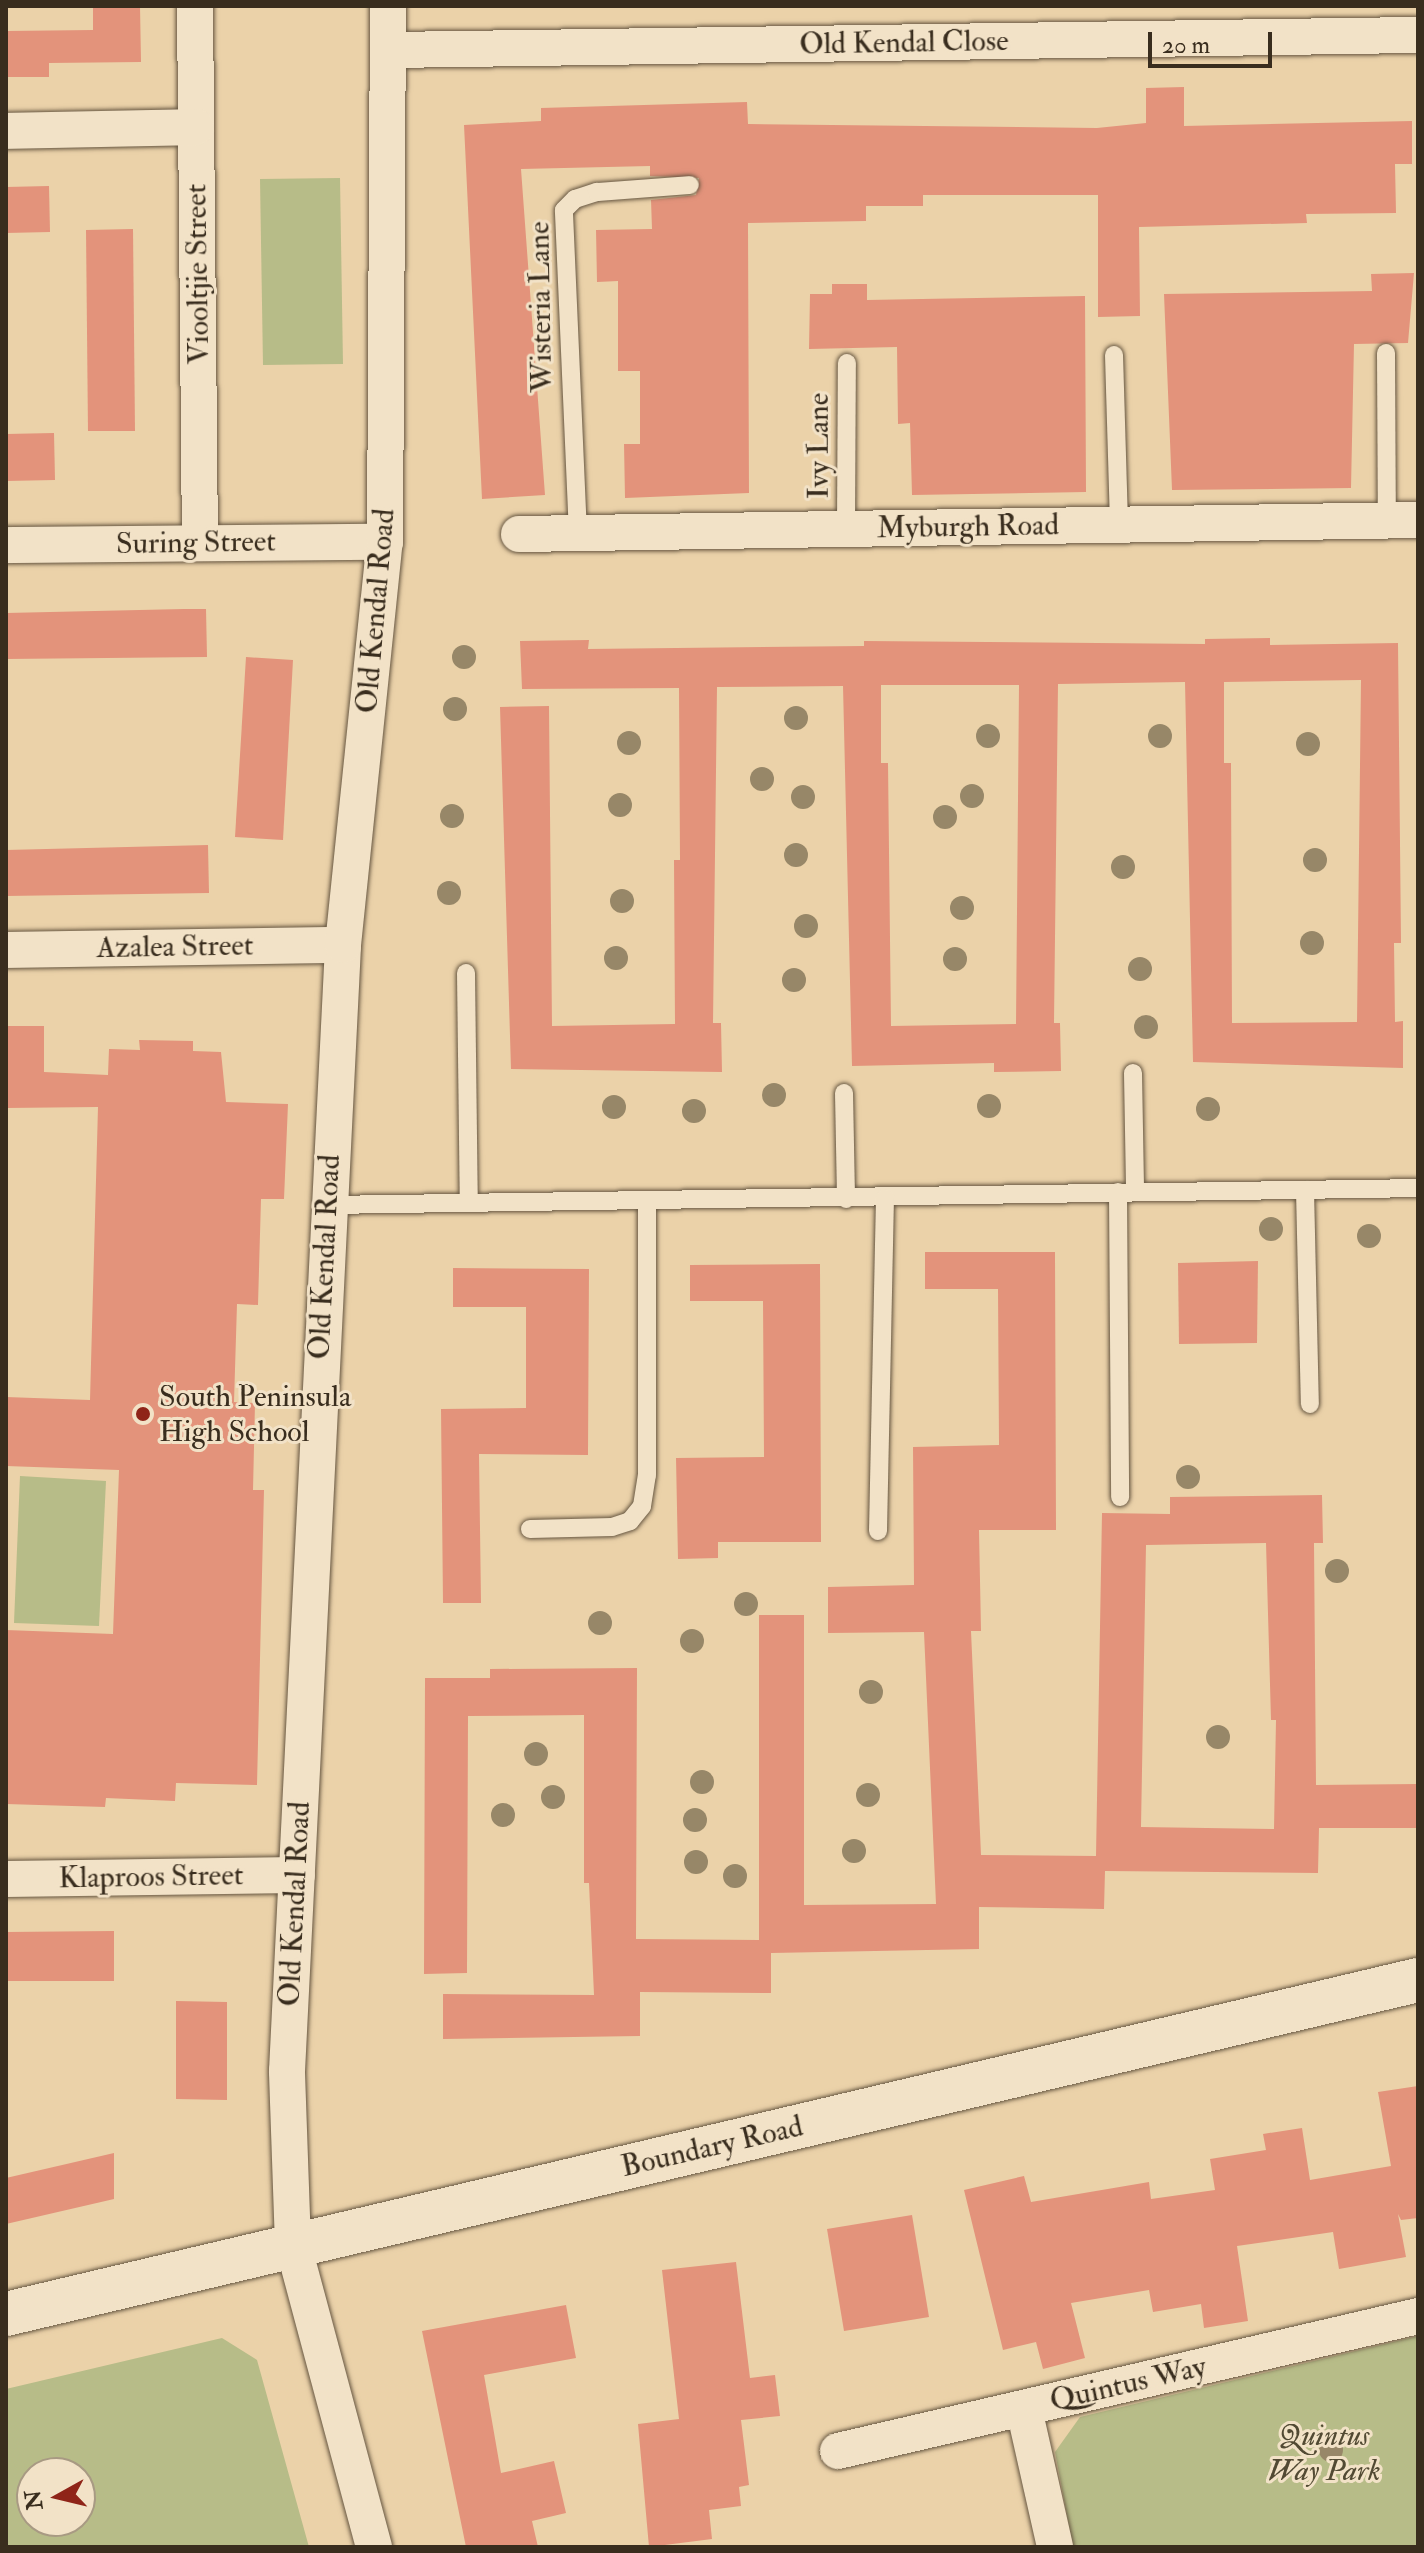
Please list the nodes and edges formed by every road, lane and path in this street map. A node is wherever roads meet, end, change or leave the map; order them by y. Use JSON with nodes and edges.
{"nodes":[{"id":1,"x":195,"y":6,"type":"edge"},
{"id":2,"x":388,"y":6,"type":"edge"},
{"id":3,"x":1418,"y":35,"type":"edge"},
{"id":4,"x":391,"y":50,"type":"junction"},
{"id":5,"x":196,"y":127,"type":"junction"},
{"id":6,"x":6,"y":131,"type":"edge"},
{"id":7,"x":690,"y":185,"type":"dead end"},
{"id":8,"x":1386,"y":353,"type":"dead end"},
{"id":9,"x":1114,"y":355,"type":"dead end"},
{"id":10,"x":847,"y":363,"type":"dead end"},
{"id":11,"x":1402,"y":520,"type":"edge"},
{"id":12,"x":1119,"y":525,"type":"junction"},
{"id":13,"x":846,"y":529,"type":"junction"},
{"id":14,"x":519,"y":534,"type":"dead end"},
{"id":15,"x":578,"y":534,"type":"junction"},
{"id":16,"x":385,"y":542,"type":"junction"},
{"id":17,"x":200,"y":543,"type":"junction"},
{"id":18,"x":6,"y":545,"type":"edge"},
{"id":19,"x":343,"y":945,"type":"junction"},
{"id":20,"x":6,"y":950,"type":"edge"},
{"id":21,"x":466,"y":973,"type":"dead end"},
{"id":22,"x":1133,"y":1073,"type":"dead end"},
{"id":23,"x":844,"y":1093,"type":"dead end"},
{"id":24,"x":1418,"y":1188,"type":"edge"},
{"id":25,"x":1305,"y":1190,"type":"junction"},
{"id":26,"x":1127,"y":1192,"type":"junction"},
{"id":27,"x":885,"y":1198,"type":"junction"},
{"id":28,"x":846,"y":1199,"type":"junction"},
{"id":29,"x":647,"y":1202,"type":"junction"},
{"id":30,"x":469,"y":1203,"type":"junction"},
{"id":31,"x":328,"y":1205,"type":"junction"},
{"id":32,"x":1310,"y":1404,"type":"dead end"},
{"id":33,"x":1120,"y":1497,"type":"dead end"},
{"id":34,"x":530,"y":1529,"type":"dead end"},
{"id":35,"x":878,"y":1531,"type":"dead end"},
{"id":36,"x":297,"y":1875,"type":"junction"},
{"id":37,"x":6,"y":1879,"type":"edge"},
{"id":38,"x":1418,"y":1980,"type":"edge"},
{"id":39,"x":293,"y":2245,"type":"junction"},
{"id":40,"x":6,"y":2314,"type":"edge"},
{"id":41,"x":1418,"y":2316,"type":"edge"},
{"id":42,"x":1024,"y":2409,"type":"junction"},
{"id":43,"x":838,"y":2451,"type":"dead end"},
{"id":44,"x":374,"y":2547,"type":"edge"},
{"id":45,"x":1055,"y":2547,"type":"edge"}],
"edges":[{"from":1,"to":5,"type":"street","name":"Viooltjie Street"},
{"from":2,"to":4,"type":"street","name":"Old Kendal Road"},
{"from":3,"to":4,"type":"street","name":"Old Kendal Close"},
{"from":4,"to":16,"type":"street","name":"Old Kendal Road"},
{"from":5,"to":6,"type":"street"},
{"from":5,"to":17,"type":"street","name":"Viooltjie Street"},
{"from":7,"to":15,"type":"lane","name":"Wisteria Lane"},
{"from":8,"to":11,"type":"lane"},
{"from":9,"to":12,"type":"lane"},
{"from":10,"to":13,"type":"lane","name":"Ivy Lane"},
{"from":11,"to":12,"type":"street","name":"Myburgh Road"},
{"from":12,"to":13,"type":"street","name":"Myburgh Road"},
{"from":13,"to":15,"type":"street","name":"Myburgh Road"},
{"from":14,"to":15,"type":"street","name":"Myburgh Road"},
{"from":16,"to":17,"type":"street","name":"Suring Street"},
{"from":16,"to":19,"type":"street","name":"Old Kendal Road"},
{"from":17,"to":18,"type":"street","name":"Suring Street"},
{"from":19,"to":20,"type":"street","name":"Azalea Street"},
{"from":19,"to":31,"type":"street","name":"Old Kendal Road"},
{"from":21,"to":30,"type":"lane"},
{"from":22,"to":26,"type":"lane"},
{"from":23,"to":28,"type":"lane"},
{"from":24,"to":25,"type":"lane"},
{"from":25,"to":26,"type":"lane"},
{"from":25,"to":32,"type":"lane"},
{"from":26,"to":27,"type":"lane"},
{"from":26,"to":33,"type":"lane"},
{"from":27,"to":28,"type":"lane"},
{"from":27,"to":35,"type":"lane"},
{"from":28,"to":29,"type":"lane"},
{"from":29,"to":30,"type":"lane"},
{"from":29,"to":34,"type":"lane"},
{"from":30,"to":31,"type":"lane"},
{"from":31,"to":36,"type":"street","name":"Old Kendal Road"},
{"from":36,"to":37,"type":"street","name":"Klaproos Street"},
{"from":36,"to":39,"type":"street","name":"Old Kendal Road"},
{"from":38,"to":39,"type":"street","name":"Boundary Road"},
{"from":39,"to":40,"type":"street","name":"Boundary Road"},
{"from":39,"to":44,"type":"street","name":"Old Kendal Road"},
{"from":41,"to":42,"type":"street","name":"Quintus Way"},
{"from":42,"to":43,"type":"street","name":"Quintus Way"},
{"from":42,"to":45,"type":"street"}]}
